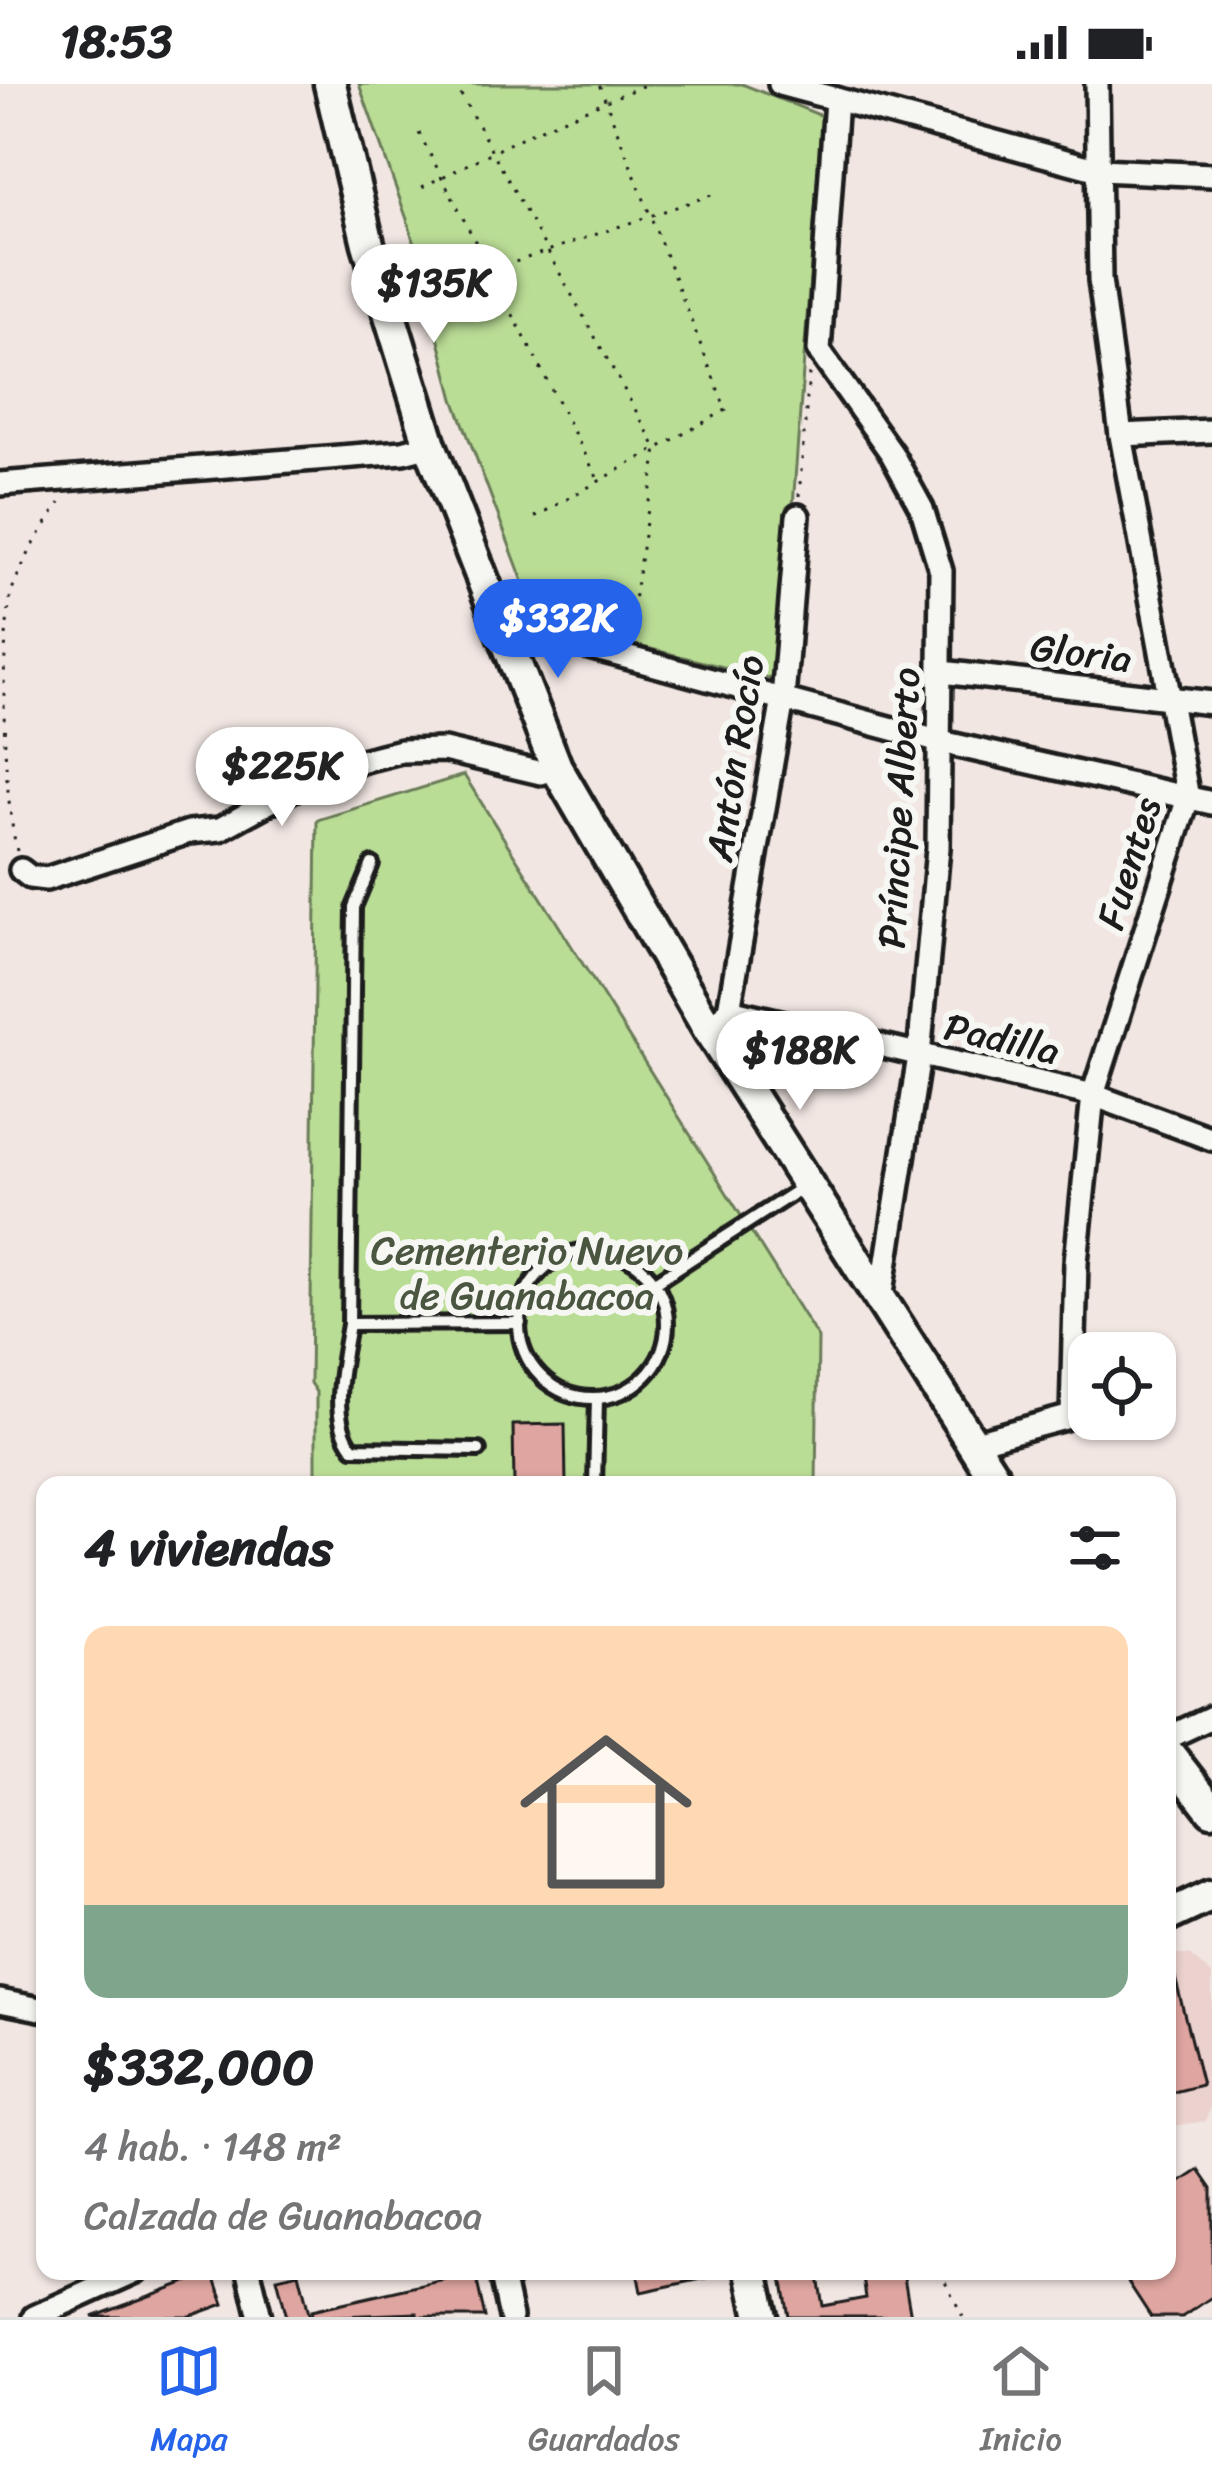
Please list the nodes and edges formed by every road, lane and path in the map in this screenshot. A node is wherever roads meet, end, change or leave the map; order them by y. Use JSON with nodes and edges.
{"nodes":[{"id":1,"x":330,"y":84,"type":"edge"},
{"id":2,"x":455,"y":84,"type":"edge"},
{"id":3,"x":599,"y":84,"type":"edge"},
{"id":4,"x":647,"y":84,"type":"edge"},
{"id":5,"x":1097,"y":84,"type":"edge"},
{"id":6,"x":794,"y":86,"type":"edge"},
{"id":7,"x":836,"y":99,"type":"junction"},
{"id":8,"x":606,"y":101,"type":"junction"},
{"id":9,"x":419,"y":133,"type":"dead end"},
{"id":10,"x":492,"y":153,"type":"junction"},
{"id":11,"x":1099,"y":170,"type":"junction"},
{"id":12,"x":1212,"y":175,"type":"edge"},
{"id":13,"x":441,"y":178,"type":"junction"},
{"id":14,"x":422,"y":187,"type":"dead end"},
{"id":15,"x":720,"y":192,"type":"dead end"},
{"id":16,"x":650,"y":215,"type":"junction"},
{"id":17,"x":544,"y":252,"type":"junction"},
{"id":18,"x":488,"y":271,"type":"junction"},
{"id":19,"x":436,"y":289,"type":"dead end"},
{"id":20,"x":819,"y":351,"type":"junction"},
{"id":21,"x":1212,"y":431,"type":"edge"},
{"id":22,"x":1121,"y":435,"type":"junction"},
{"id":23,"x":430,"y":445,"type":"junction"},
{"id":24,"x":657,"y":449,"type":"junction"},
{"id":25,"x":67,"y":479,"type":"junction"},
{"id":26,"x":599,"y":481,"type":"junction"},
{"id":27,"x":0,"y":484,"type":"edge"},
{"id":28,"x":798,"y":516,"type":"joint"},
{"id":29,"x":536,"y":518,"type":"dead end"},
{"id":30,"x":496,"y":622,"type":"junction"},
{"id":31,"x":628,"y":638,"type":"dead end"},
{"id":32,"x":942,"y":672,"type":"junction"},
{"id":33,"x":1172,"y":698,"type":"junction"},
{"id":34,"x":783,"y":700,"type":"junction"},
{"id":35,"x":1212,"y":704,"type":"edge"},
{"id":36,"x":941,"y":742,"type":"junction"},
{"id":37,"x":556,"y":767,"type":"junction"},
{"id":38,"x":1188,"y":798,"type":"junction"},
{"id":39,"x":1212,"y":802,"type":"edge"},
{"id":40,"x":372,"y":864,"type":"dead end"},
{"id":41,"x":21,"y":870,"type":"joint"},
{"id":42,"x":719,"y":1020,"type":"junction"},
{"id":43,"x":919,"y":1056,"type":"junction"},
{"id":44,"x":1093,"y":1095,"type":"junction"},
{"id":45,"x":1212,"y":1139,"type":"edge"},
{"id":46,"x":806,"y":1184,"type":"junction"},
{"id":47,"x":654,"y":1282,"type":"junction"},
{"id":48,"x":881,"y":1299,"type":"junction"},
{"id":49,"x":520,"y":1323,"type":"junction"},
{"id":50,"x":349,"y":1324,"type":"junction"},
{"id":51,"x":597,"y":1398,"type":"junction"},
{"id":52,"x":973,"y":1443,"type":"junction"},
{"id":53,"x":479,"y":1450,"type":"dead end"},
{"id":54,"x":596,"y":1476,"type":"edge"},
{"id":55,"x":993,"y":1476,"type":"edge"},
{"id":56,"x":1212,"y":1717,"type":"edge"},
{"id":57,"x":1176,"y":1734,"type":"edge"},
{"id":58,"x":1176,"y":1763,"type":"edge"},
{"id":59,"x":1212,"y":1810,"type":"edge"},
{"id":60,"x":1212,"y":1895,"type":"edge"},
{"id":61,"x":1176,"y":1912,"type":"edge"},
{"id":62,"x":0,"y":2001,"type":"edge"},
{"id":63,"x":36,"y":2008,"type":"edge"},
{"id":64,"x":116,"y":2280,"type":"edge"},
{"id":65,"x":251,"y":2280,"type":"edge"},
{"id":66,"x":503,"y":2280,"type":"edge"},
{"id":67,"x":754,"y":2280,"type":"edge"},
{"id":68,"x":944,"y":2280,"type":"edge"},
{"id":69,"x":35,"y":2317,"type":"edge"},
{"id":70,"x":260,"y":2317,"type":"edge"},
{"id":71,"x":511,"y":2317,"type":"edge"},
{"id":72,"x":762,"y":2317,"type":"edge"},
{"id":73,"x":963,"y":2317,"type":"edge"}],
"edges":[{"from":1,"to":23,"type":"main road"},
{"from":2,"to":10,"type":"path"},
{"from":3,"to":8,"type":"path"},
{"from":4,"to":8,"type":"path"},
{"from":5,"to":11,"type":"street","name":"Fuentes"},
{"from":6,"to":7,"type":"street"},
{"from":7,"to":11,"type":"street"},
{"from":7,"to":20,"type":"street"},
{"from":8,"to":10,"type":"path"},
{"from":8,"to":16,"type":"path"},
{"from":9,"to":13,"type":"path"},
{"from":10,"to":13,"type":"path"},
{"from":10,"to":17,"type":"path"},
{"from":11,"to":12,"type":"street"},
{"from":11,"to":22,"type":"street","name":"Fuentes"},
{"from":13,"to":14,"type":"path"},
{"from":13,"to":18,"type":"path"},
{"from":15,"to":16,"type":"path"},
{"from":16,"to":17,"type":"path"},
{"from":16,"to":24,"type":"path"},
{"from":17,"to":18,"type":"path"},
{"from":17,"to":24,"type":"path"},
{"from":18,"to":19,"type":"path"},
{"from":18,"to":26,"type":"path"},
{"from":20,"to":28,"type":"path"},
{"from":20,"to":32,"type":"street","name":"Príncipe Alberto"},
{"from":21,"to":22,"type":"street"},
{"from":22,"to":33,"type":"street","name":"Fuentes"},
{"from":23,"to":25,"type":"street"},
{"from":23,"to":30,"type":"main road"},
{"from":24,"to":26,"type":"path"},
{"from":24,"to":31,"type":"path"},
{"from":25,"to":27,"type":"street"},
{"from":25,"to":41,"type":"path"},
{"from":26,"to":29,"type":"path"},
{"from":28,"to":34,"type":"street","name":"Antón Rocío"},
{"from":30,"to":34,"type":"street"},
{"from":30,"to":37,"type":"main road"},
{"from":32,"to":33,"type":"street","name":"Gloria"},
{"from":32,"to":36,"type":"street","name":"Príncipe Alberto"},
{"from":33,"to":35,"type":"street","name":"Gloria"},
{"from":33,"to":38,"type":"street","name":"Fuentes"},
{"from":34,"to":36,"type":"street"},
{"from":34,"to":42,"type":"street","name":"Antón Rocío"},
{"from":36,"to":38,"type":"street"},
{"from":36,"to":43,"type":"street","name":"Príncipe Alberto"},
{"from":37,"to":41,"type":"street"},
{"from":37,"to":42,"type":"main road"},
{"from":38,"to":39,"type":"street"},
{"from":38,"to":44,"type":"street","name":"Fuentes"},
{"from":40,"to":50,"type":"lane"},
{"from":42,"to":43,"type":"street","name":"Padilla"},
{"from":42,"to":46,"type":"main road"},
{"from":43,"to":44,"type":"street","name":"Padilla"},
{"from":43,"to":48,"type":"street","name":"Príncipe Alberto"},
{"from":44,"to":45,"type":"street","name":"Padilla"},
{"from":44,"to":52,"type":"street","name":"Fuentes"},
{"from":46,"to":47,"type":"lane"},
{"from":46,"to":48,"type":"main road"},
{"from":47,"to":49,"type":"lane"},
{"from":47,"to":51,"type":"lane"},
{"from":48,"to":52,"type":"main road"},
{"from":49,"to":50,"type":"lane"},
{"from":49,"to":51,"type":"lane"},
{"from":50,"to":53,"type":"lane"},
{"from":51,"to":54,"type":"lane"},
{"from":52,"to":55,"type":"main road"},
{"from":56,"to":57,"type":"street"},
{"from":58,"to":59,"type":"main road"},
{"from":60,"to":61,"type":"main road"},
{"from":62,"to":63,"type":"street"},
{"from":64,"to":69,"type":"street"},
{"from":65,"to":70,"type":"street"},
{"from":66,"to":71,"type":"street"},
{"from":67,"to":72,"type":"main road"},
{"from":68,"to":73,"type":"path"}]}
